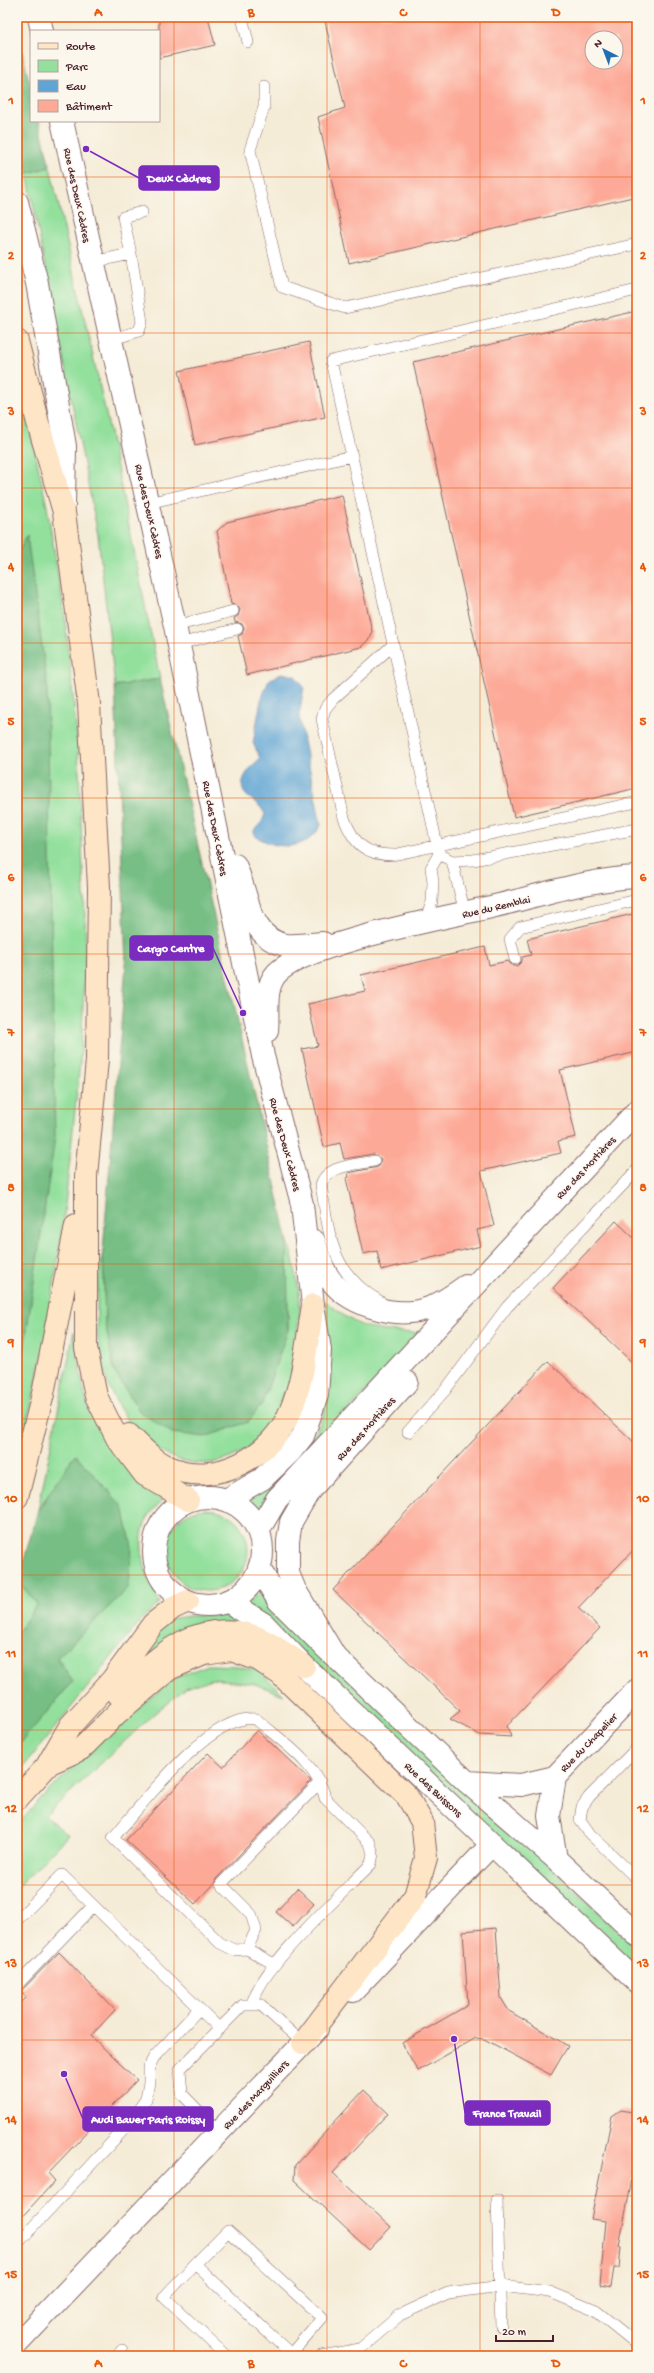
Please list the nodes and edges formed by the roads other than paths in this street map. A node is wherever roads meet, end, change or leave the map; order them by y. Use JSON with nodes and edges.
{"nodes":[{"id":1,"x":39,"y":17,"type":"edge"},
{"id":2,"x":242,"y":17,"type":"edge"},
{"id":3,"x":42,"y":30,"type":"edge"},
{"id":4,"x":248,"y":42,"type":"dead end"},
{"id":5,"x":264,"y":87,"type":"dead end"},
{"id":6,"x":62,"y":122,"type":"edge"},
{"id":7,"x":17,"y":202,"type":"edge"},
{"id":8,"x":142,"y":212,"type":"dead end"},
{"id":9,"x":637,"y":244,"type":"edge"},
{"id":10,"x":131,"y":254,"type":"junction"},
{"id":11,"x":92,"y":262,"type":"junction"},
{"id":12,"x":637,"y":290,"type":"edge"},
{"id":13,"x":17,"y":340,"type":"edge"},
{"id":14,"x":110,"y":340,"type":"junction"},
{"id":15,"x":352,"y":456,"type":"junction"},
{"id":16,"x":148,"y":503,"type":"junction"},
{"id":17,"x":64,"y":512,"type":"junction"},
{"id":18,"x":233,"y":611,"type":"dead end"},
{"id":19,"x":237,"y":629,"type":"dead end"},
{"id":20,"x":177,"y":635,"type":"junction"},
{"id":21,"x":393,"y":645,"type":"junction"},
{"id":22,"x":637,"y":802,"type":"edge"},
{"id":23,"x":217,"y":827,"type":"junction"},
{"id":24,"x":637,"y":829,"type":"edge"},
{"id":25,"x":438,"y":849,"type":"junction"},
{"id":26,"x":452,"y":861,"type":"junction"},
{"id":27,"x":637,"y":877,"type":"edge"},
{"id":28,"x":637,"y":900,"type":"edge"},
{"id":29,"x":465,"y":913,"type":"junction"},
{"id":30,"x":425,"y":922,"type":"junction"},
{"id":31,"x":356,"y":940,"type":"junction"},
{"id":32,"x":515,"y":959,"type":"dead end"},
{"id":33,"x":263,"y":1056,"type":"junction"},
{"id":34,"x":637,"y":1111,"type":"edge"},
{"id":35,"x":374,"y":1161,"type":"dead end"},
{"id":36,"x":637,"y":1170,"type":"edge"},
{"id":37,"x":86,"y":1176,"type":"junction"},
{"id":38,"x":302,"y":1204,"type":"junction"},
{"id":39,"x":533,"y":1223,"type":"junction"},
{"id":40,"x":483,"y":1275,"type":"junction"},
{"id":41,"x":313,"y":1305,"type":"junction"},
{"id":42,"x":397,"y":1312,"type":"junction"},
{"id":43,"x":96,"y":1396,"type":"junction"},
{"id":44,"x":408,"y":1432,"type":"dead end"},
{"id":45,"x":17,"y":1497,"type":"edge"},
{"id":46,"x":188,"y":1500,"type":"junction"},
{"id":47,"x":226,"y":1500,"type":"junction"},
{"id":48,"x":258,"y":1531,"type":"junction"},
{"id":49,"x":259,"y":1568,"type":"junction"},
{"id":50,"x":228,"y":1601,"type":"junction"},
{"id":51,"x":188,"y":1602,"type":"junction"},
{"id":52,"x":334,"y":1655,"type":"junction"},
{"id":53,"x":304,"y":1666,"type":"junction"},
{"id":54,"x":637,"y":1690,"type":"edge"},
{"id":55,"x":637,"y":1748,"type":"edge"},
{"id":56,"x":48,"y":1764,"type":"junction"},
{"id":57,"x":555,"y":1777,"type":"junction"},
{"id":58,"x":320,"y":1782,"type":"junction"},
{"id":59,"x":467,"y":1782,"type":"junction"},
{"id":60,"x":17,"y":1799,"type":"edge"},
{"id":61,"x":492,"y":1844,"type":"junction"},
{"id":62,"x":556,"y":1859,"type":"junction"},
{"id":63,"x":637,"y":1879,"type":"edge"},
{"id":64,"x":93,"y":1906,"type":"junction"},
{"id":65,"x":17,"y":1920,"type":"edge"},
{"id":66,"x":637,"y":1936,"type":"edge"},
{"id":67,"x":247,"y":1949,"type":"junction"},
{"id":68,"x":274,"y":1964,"type":"junction"},
{"id":69,"x":637,"y":1982,"type":"edge"},
{"id":70,"x":17,"y":1985,"type":"edge"},
{"id":71,"x":252,"y":2005,"type":"junction"},
{"id":72,"x":198,"y":2010,"type":"junction"},
{"id":73,"x":220,"y":2029,"type":"junction"},
{"id":74,"x":303,"y":2043,"type":"junction"},
{"id":75,"x":219,"y":2132,"type":"junction"},
{"id":76,"x":497,"y":2200,"type":"dead end"},
{"id":77,"x":17,"y":2244,"type":"edge"},
{"id":78,"x":195,"y":2264,"type":"junction"},
{"id":79,"x":501,"y":2286,"type":"junction"},
{"id":80,"x":501,"y":2326,"type":"dead end"},
{"id":81,"x":636,"y":2342,"type":"edge"},
{"id":82,"x":17,"y":2344,"type":"edge"},
{"id":83,"x":357,"y":2352,"type":"edge"},
{"id":84,"x":291,"y":2355,"type":"edge"},
{"id":85,"x":226,"y":2356,"type":"edge"},
{"id":86,"x":321,"y":2356,"type":"edge"}],
"edges":[{"from":1,"to":3,"type":"street"},
{"from":2,"to":4,"type":"lane"},
{"from":5,"to":9,"type":"lane"},
{"from":6,"to":11,"type":"street","name":"Rue des Deux Cèdres"},
{"from":7,"to":17,"type":"street"},
{"from":8,"to":10,"type":"lane"},
{"from":10,"to":11,"type":"lane"},
{"from":10,"to":14,"type":"lane"},
{"from":11,"to":14,"type":"street","name":"Rue des Deux Cèdres"},
{"from":12,"to":15,"type":"lane"},
{"from":13,"to":17,"type":"main road"},
{"from":14,"to":16,"type":"street","name":"Rue des Deux Cèdres"},
{"from":15,"to":16,"type":"lane"},
{"from":15,"to":21,"type":"lane"},
{"from":16,"to":20,"type":"street","name":"Rue des Deux Cèdres"},
{"from":17,"to":37,"type":"main road"},
{"from":18,"to":20,"type":"lane"},
{"from":19,"to":20,"type":"lane"},
{"from":20,"to":23,"type":"street","name":"Rue des Deux Cèdres"},
{"from":21,"to":25,"type":"lane"},
{"from":21,"to":25,"type":"lane"},
{"from":22,"to":25,"type":"lane"},
{"from":23,"to":31,"type":"street","name":"Rue du Remblai"},
{"from":23,"to":33,"type":"street","name":"Rue des Deux Cèdres"},
{"from":24,"to":26,"type":"lane"},
{"from":25,"to":26,"type":"lane"},
{"from":25,"to":30,"type":"lane"},
{"from":26,"to":29,"type":"lane"},
{"from":27,"to":29,"type":"street","name":"Rue du Remblai"},
{"from":28,"to":32,"type":"lane"},
{"from":29,"to":30,"type":"street","name":"Rue du Remblai"},
{"from":30,"to":31,"type":"street","name":"Rue du Remblai"},
{"from":31,"to":33,"type":"street","name":"Rue du Remblai"},
{"from":33,"to":38,"type":"street","name":"Rue des Deux Cèdres"},
{"from":34,"to":39,"type":"street","name":"Rue des Mortières"},
{"from":35,"to":42,"type":"lane"},
{"from":36,"to":44,"type":"lane"},
{"from":37,"to":43,"type":"main road"},
{"from":37,"to":45,"type":"main road"},
{"from":38,"to":41,"type":"street","name":"Rue des Deux Cèdres"},
{"from":38,"to":42,"type":"street"},
{"from":39,"to":40,"type":"street","name":"Rue des Mortières"},
{"from":39,"to":52,"type":"street","name":"Rue des Mortières"},
{"from":40,"to":42,"type":"street"},
{"from":40,"to":48,"type":"street","name":"Rue des Mortières"},
{"from":41,"to":43,"type":"main road"},
{"from":41,"to":47,"type":"street","name":"Rue des Deux Cèdres"},
{"from":43,"to":46,"type":"main road"},
{"from":46,"to":47,"type":"street"},
{"from":46,"to":51,"type":"street"},
{"from":47,"to":48,"type":"street"},
{"from":48,"to":49,"type":"street"},
{"from":49,"to":50,"type":"street"},
{"from":49,"to":52,"type":"street"},
{"from":50,"to":51,"type":"street"},
{"from":50,"to":53,"type":"street","name":"Rue des Buissons"},
{"from":51,"to":56,"type":"main road"},
{"from":52,"to":59,"type":"street"},
{"from":53,"to":56,"type":"main road"},
{"from":53,"to":61,"type":"street","name":"Rue des Buissons"},
{"from":54,"to":57,"type":"street","name":"Rue du Chapelier"},
{"from":55,"to":63,"type":"lane"},
{"from":56,"to":60,"type":"main road"},
{"from":56,"to":74,"type":"main road"},
{"from":57,"to":59,"type":"street","name":"Rue du Chapelier"},
{"from":57,"to":62,"type":"street","name":"Rue du Chapelier"},
{"from":58,"to":67,"type":"lane"},
{"from":58,"to":67,"type":"lane"},
{"from":58,"to":68,"type":"lane"},
{"from":59,"to":62,"type":"street"},
{"from":61,"to":69,"type":"street","name":"Rue des Buissons"},
{"from":61,"to":74,"type":"street","name":"Rue des Marguilliers"},
{"from":62,"to":66,"type":"street"},
{"from":64,"to":65,"type":"lane"},
{"from":64,"to":70,"type":"lane"},
{"from":64,"to":72,"type":"lane"},
{"from":67,"to":68,"type":"lane"},
{"from":68,"to":71,"type":"lane"},
{"from":71,"to":73,"type":"lane"},
{"from":71,"to":74,"type":"lane"},
{"from":72,"to":73,"type":"lane"},
{"from":72,"to":77,"type":"lane"},
{"from":73,"to":75,"type":"lane"},
{"from":74,"to":75,"type":"street","name":"Rue des Marguilliers"},
{"from":75,"to":82,"type":"street","name":"Rue des Marguilliers"},
{"from":76,"to":79,"type":"lane"},
{"from":78,"to":84,"type":"lane"},
{"from":78,"to":84,"type":"lane"},
{"from":78,"to":85,"type":"lane"},
{"from":79,"to":80,"type":"lane"},
{"from":79,"to":81,"type":"lane"},
{"from":79,"to":83,"type":"lane"},
{"from":83,"to":86,"type":"lane"}]}
